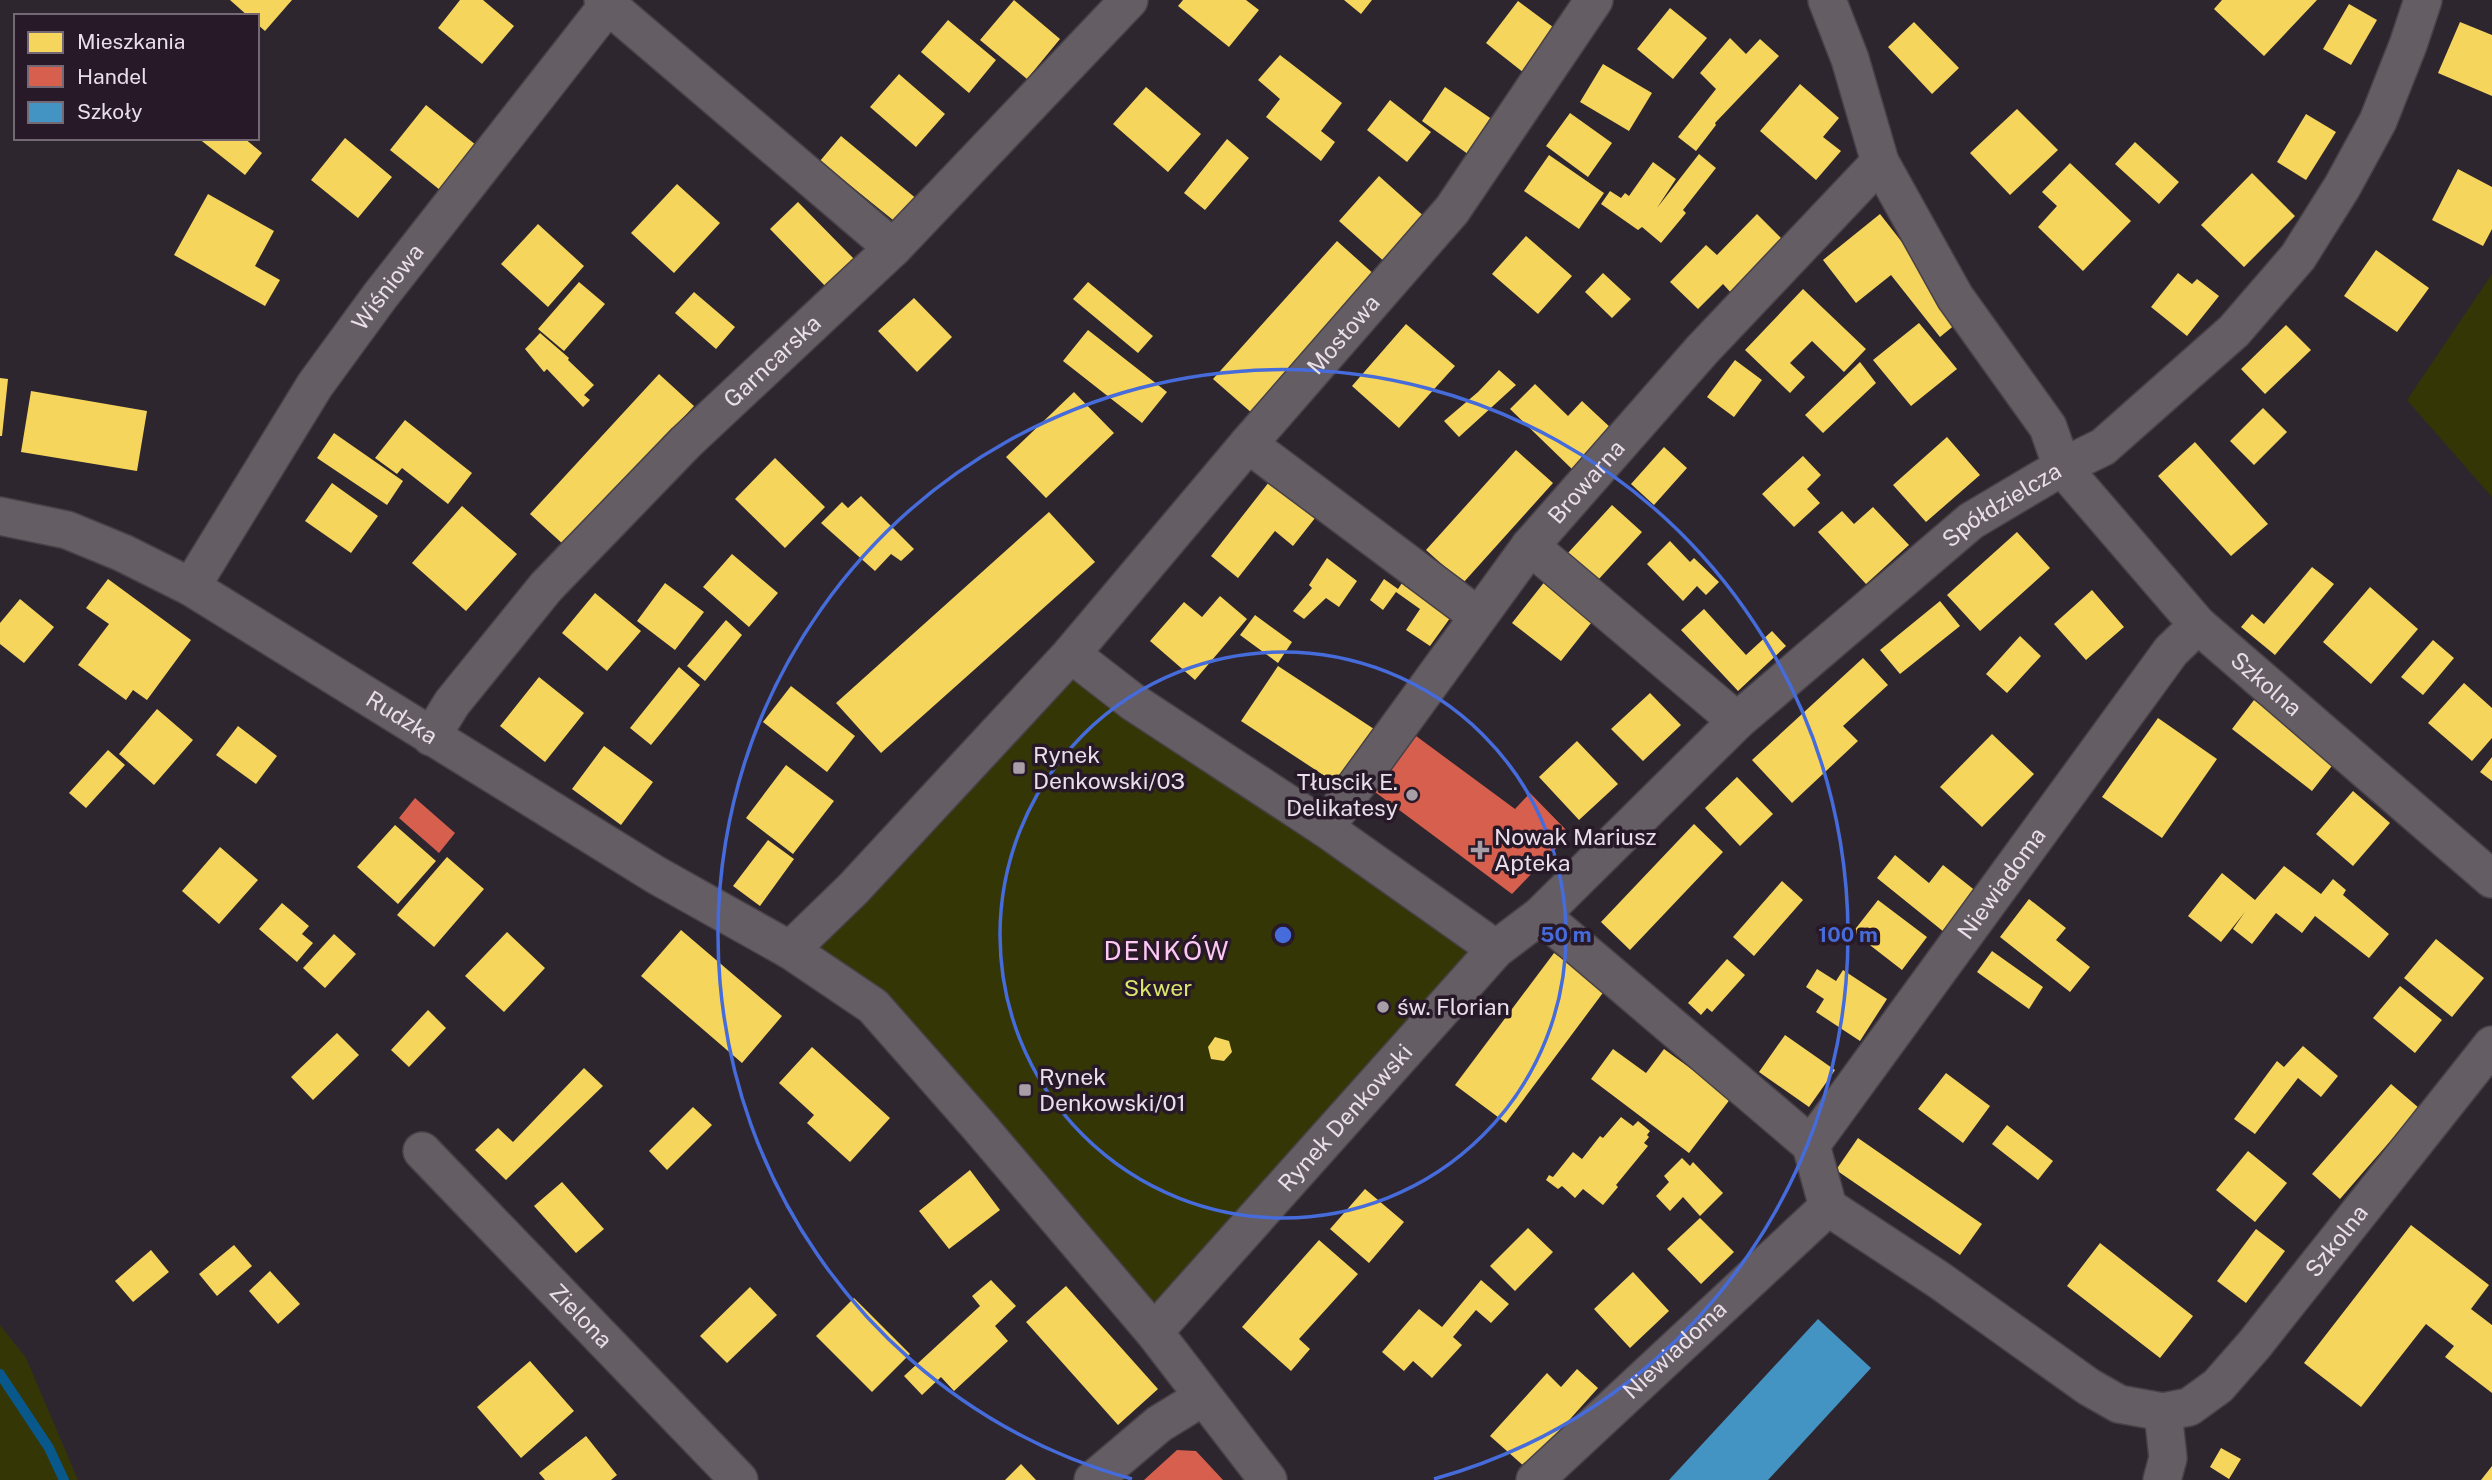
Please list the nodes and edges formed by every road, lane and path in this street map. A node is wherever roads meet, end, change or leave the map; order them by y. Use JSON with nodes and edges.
{"nodes":[{"id":1,"x":1129,"y":0,"type":"edge"},
{"id":2,"x":1594,"y":0,"type":"edge"},
{"id":3,"x":1827,"y":0,"type":"edge"},
{"id":4,"x":2423,"y":0,"type":"edge"},
{"id":5,"x":605,"y":2,"type":"edge"},
{"id":6,"x":1880,"y":162,"type":"junction"},
{"id":7,"x":893,"y":248,"type":"junction"},
{"id":8,"x":1248,"y":444,"type":"junction"},
{"id":9,"x":2062,"y":467,"type":"junction"},
{"id":10,"x":0,"y":516,"type":"edge"},
{"id":11,"x":1530,"y":546,"type":"junction"},
{"id":12,"x":191,"y":587,"type":"junction"},
{"id":13,"x":1478,"y":616,"type":"junction"},
{"id":14,"x":2197,"y":625,"type":"junction"},
{"id":15,"x":1071,"y":654,"type":"junction"},
{"id":16,"x":1737,"y":721,"type":"junction"},
{"id":17,"x":431,"y":737,"type":"junction"},
{"id":18,"x":1325,"y":828,"type":"junction"},
{"id":19,"x":2492,"y":879,"type":"edge"},
{"id":20,"x":1541,"y":915,"type":"junction"},
{"id":21,"x":1496,"y":949,"type":"junction"},
{"id":22,"x":790,"y":950,"type":"junction"},
{"id":23,"x":2492,"y":1045,"type":"edge"},
{"id":24,"x":1811,"y":1145,"type":"junction"},
{"id":25,"x":422,"y":1151,"type":"dead end"},
{"id":26,"x":1828,"y":1207,"type":"junction"},
{"id":27,"x":1154,"y":1332,"type":"junction"},
{"id":28,"x":1203,"y":1397,"type":"junction"},
{"id":29,"x":2163,"y":1412,"type":"junction"},
{"id":30,"x":739,"y":1480,"type":"edge"},
{"id":31,"x":1093,"y":1480,"type":"edge"},
{"id":32,"x":1268,"y":1480,"type":"edge"},
{"id":33,"x":1535,"y":1480,"type":"edge"},
{"id":34,"x":2162,"y":1480,"type":"edge"}],
"edges":[{"from":1,"to":7,"type":"street","name":"Garncarska"},
{"from":2,"to":8,"type":"street","name":"Mostowa"},
{"from":3,"to":6,"type":"street"},
{"from":4,"to":9,"type":"street","name":"Spółdzielcza"},
{"from":5,"to":7,"type":"street","name":"Wiśniowa"},
{"from":5,"to":12,"type":"street","name":"Wiśniowa"},
{"from":6,"to":9,"type":"street"},
{"from":6,"to":11,"type":"street","name":"Browarna"},
{"from":7,"to":17,"type":"street","name":"Garncarska"},
{"from":8,"to":13,"type":"street"},
{"from":8,"to":15,"type":"street","name":"Mostowa"},
{"from":9,"to":14,"type":"street","name":"Szkolna"},
{"from":9,"to":16,"type":"street","name":"Spółdzielcza"},
{"from":10,"to":12,"type":"street","name":"Rudzka"},
{"from":11,"to":13,"type":"street","name":"Browarna"},
{"from":11,"to":16,"type":"street"},
{"from":12,"to":17,"type":"street","name":"Rudzka"},
{"from":13,"to":18,"type":"street","name":"Browarna"},
{"from":14,"to":19,"type":"street","name":"Szkolna"},
{"from":14,"to":24,"type":"street","name":"Niewiadoma"},
{"from":15,"to":18,"type":"street"},
{"from":15,"to":22,"type":"street"},
{"from":16,"to":20,"type":"street","name":"Spółdzielcza"},
{"from":17,"to":22,"type":"street","name":"Rudzka"},
{"from":18,"to":21,"type":"street"},
{"from":20,"to":21,"type":"street","name":"Spółdzielcza"},
{"from":20,"to":24,"type":"street"},
{"from":21,"to":27,"type":"street","name":"Rynek Denkowski"},
{"from":22,"to":27,"type":"street"},
{"from":23,"to":29,"type":"street","name":"Szkolna"},
{"from":24,"to":26,"type":"street"},
{"from":25,"to":30,"type":"street","name":"Zielona"},
{"from":26,"to":29,"type":"street","name":"Szkolna"},
{"from":26,"to":33,"type":"street","name":"Niewiadoma"},
{"from":27,"to":28,"type":"street"},
{"from":28,"to":31,"type":"street"},
{"from":28,"to":32,"type":"street"},
{"from":29,"to":34,"type":"street"}]}
